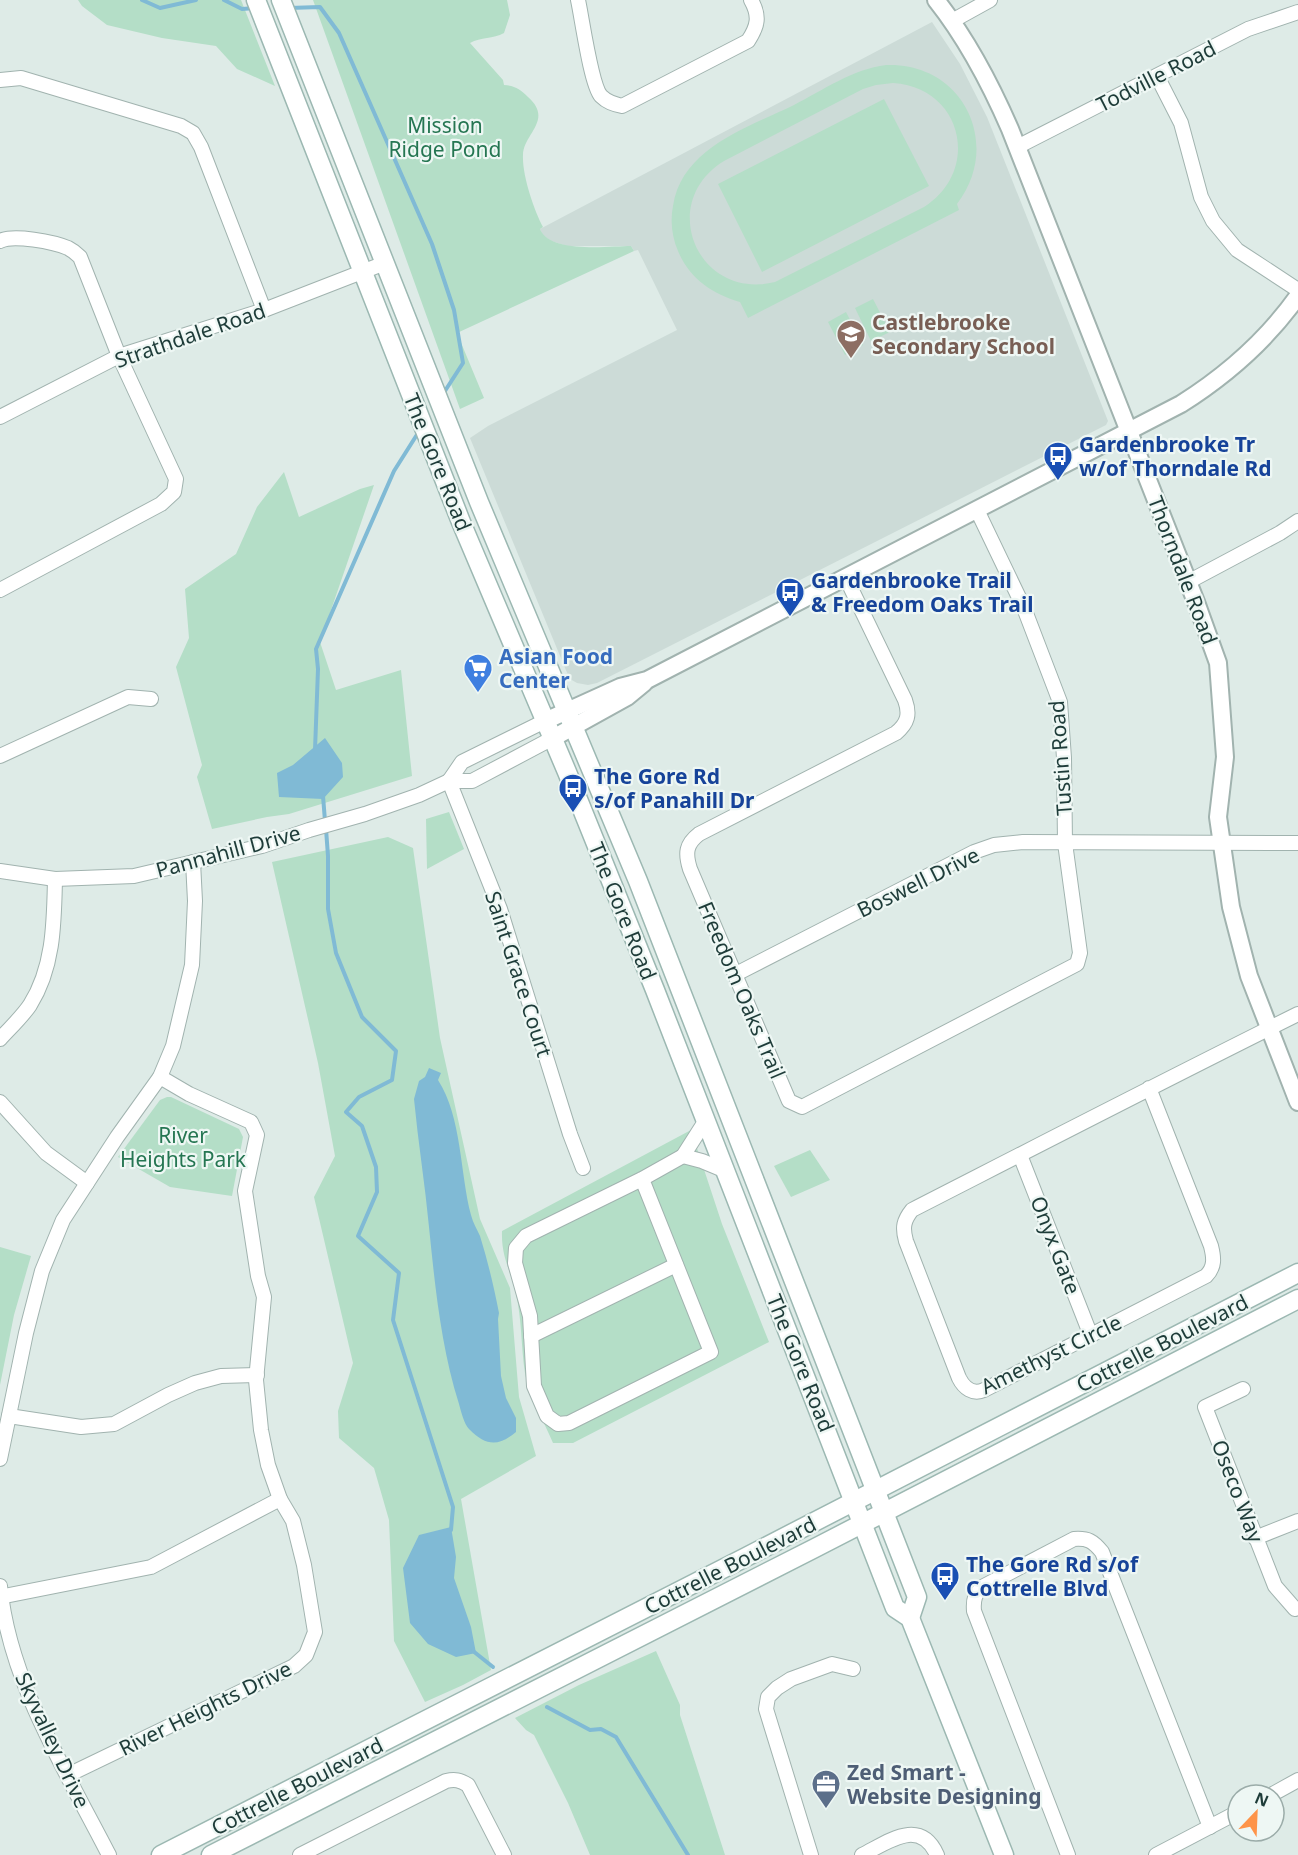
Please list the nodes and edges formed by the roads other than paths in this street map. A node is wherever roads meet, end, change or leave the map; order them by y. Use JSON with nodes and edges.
{"nodes":[{"id":1,"x":256,"y":0,"type":"edge"},
{"id":2,"x":280,"y":0,"type":"edge"},
{"id":3,"x":578,"y":0,"type":"edge"},
{"id":4,"x":751,"y":0,"type":"edge"},
{"id":5,"x":936,"y":0,"type":"edge"},
{"id":6,"x":990,"y":0,"type":"edge"},
{"id":7,"x":1298,"y":12,"type":"edge"},
{"id":8,"x":952,"y":21,"type":"junction"},
{"id":9,"x":1157,"y":76,"type":"junction"},
{"id":10,"x":0,"y":80,"type":"edge"},
{"id":11,"x":1017,"y":147,"type":"junction"},
{"id":12,"x":0,"y":241,"type":"edge"},
{"id":13,"x":385,"y":263,"type":"junction"},
{"id":14,"x":362,"y":273,"type":"junction"},
{"id":15,"x":1298,"y":290,"type":"edge"},
{"id":16,"x":1298,"y":296,"type":"edge"},
{"id":17,"x":264,"y":310,"type":"junction"},
{"id":18,"x":119,"y":356,"type":"junction"},
{"id":19,"x":0,"y":417,"type":"edge"},
{"id":20,"x":1129,"y":432,"type":"junction"},
{"id":21,"x":977,"y":510,"type":"junction"},
{"id":22,"x":1298,"y":521,"type":"edge"},
{"id":23,"x":846,"y":578,"type":"junction"},
{"id":24,"x":1188,"y":582,"type":"junction"},
{"id":25,"x":0,"y":590,"type":"edge"},
{"id":26,"x":151,"y":699,"type":"dead end"},
{"id":27,"x":571,"y":719,"type":"junction"},
{"id":28,"x":545,"y":721,"type":"junction"},
{"id":29,"x":553,"y":738,"type":"junction"},
{"id":30,"x":0,"y":756,"type":"edge"},
{"id":31,"x":449,"y":781,"type":"junction"},
{"id":32,"x":1221,"y":842,"type":"junction"},
{"id":33,"x":1065,"y":843,"type":"junction"},
{"id":34,"x":1298,"y":843,"type":"edge"},
{"id":35,"x":193,"y":862,"type":"junction"},
{"id":36,"x":0,"y":871,"type":"edge"},
{"id":37,"x":55,"y":879,"type":"junction"},
{"id":38,"x":659,"y":934,"type":"junction"},
{"id":39,"x":636,"y":942,"type":"junction"},
{"id":40,"x":736,"y":974,"type":"junction"},
{"id":41,"x":1298,"y":1014,"type":"edge"},
{"id":42,"x":1269,"y":1028,"type":"junction"},
{"id":43,"x":0,"y":1040,"type":"edge"},
{"id":44,"x":160,"y":1077,"type":"junction"},
{"id":45,"x":1149,"y":1088,"type":"junction"},
{"id":46,"x":0,"y":1102,"type":"edge"},
{"id":47,"x":1298,"y":1102,"type":"edge"},
{"id":48,"x":706,"y":1120,"type":"junction"},
{"id":49,"x":1020,"y":1155,"type":"junction"},
{"id":50,"x":683,"y":1156,"type":"junction"},
{"id":51,"x":746,"y":1158,"type":"junction"},
{"id":52,"x":583,"y":1168,"type":"dead end"},
{"id":53,"x":724,"y":1169,"type":"junction"},
{"id":54,"x":642,"y":1179,"type":"junction"},
{"id":55,"x":87,"y":1184,"type":"junction"},
{"id":56,"x":676,"y":1264,"type":"junction"},
{"id":57,"x":1298,"y":1273,"type":"edge"},
{"id":58,"x":1298,"y":1299,"type":"edge"},
{"id":59,"x":531,"y":1336,"type":"junction"},
{"id":60,"x":1091,"y":1336,"type":"junction"},
{"id":61,"x":257,"y":1375,"type":"junction"},
{"id":62,"x":1243,"y":1389,"type":"dead end"},
{"id":63,"x":9,"y":1416,"type":"junction"},
{"id":64,"x":0,"y":1459,"type":"edge"},
{"id":65,"x":875,"y":1491,"type":"junction"},
{"id":66,"x":280,"y":1499,"type":"junction"},
{"id":67,"x":855,"y":1501,"type":"junction"},
{"id":68,"x":884,"y":1513,"type":"junction"},
{"id":69,"x":1298,"y":1521,"type":"edge"},
{"id":70,"x":863,"y":1523,"type":"junction"},
{"id":71,"x":1255,"y":1538,"type":"junction"},
{"id":72,"x":0,"y":1593,"type":"edge"},
{"id":73,"x":1295,"y":1609,"type":"dead end"},
{"id":74,"x":910,"y":1618,"type":"junction"},
{"id":75,"x":853,"y":1669,"type":"dead end"},
{"id":76,"x":68,"y":1775,"type":"junction"},
{"id":77,"x":1226,"y":1818,"type":"edge"},
{"id":78,"x":1210,"y":1827,"type":"junction"},
{"id":79,"x":108,"y":1855,"type":"edge"},
{"id":80,"x":161,"y":1855,"type":"edge"},
{"id":81,"x":211,"y":1855,"type":"edge"},
{"id":82,"x":300,"y":1855,"type":"edge"},
{"id":83,"x":504,"y":1855,"type":"edge"},
{"id":84,"x":811,"y":1855,"type":"edge"},
{"id":85,"x":862,"y":1855,"type":"edge"},
{"id":86,"x":937,"y":1855,"type":"edge"},
{"id":87,"x":1004,"y":1855,"type":"edge"},
{"id":88,"x":1068,"y":1855,"type":"edge"},
{"id":89,"x":1156,"y":1855,"type":"edge"}],
"edges":[{"from":1,"to":14,"type":"main road","name":"The Gore Road"},
{"from":2,"to":13,"type":"main road","name":"The Gore Road"},
{"from":3,"to":4,"type":"street"},
{"from":5,"to":8,"type":"street","name":"Thorndale Road"},
{"from":6,"to":8,"type":"street"},
{"from":7,"to":9,"type":"street","name":"Todville Road"},
{"from":8,"to":11,"type":"street","name":"Thorndale Road"},
{"from":9,"to":11,"type":"street","name":"Todville Road"},
{"from":9,"to":15,"type":"street"},
{"from":10,"to":17,"type":"street"},
{"from":11,"to":20,"type":"street","name":"Thorndale Road"},
{"from":12,"to":18,"type":"street"},
{"from":13,"to":14,"type":"street","name":"Strathdale Road"},
{"from":13,"to":27,"type":"main road","name":"The Gore Road"},
{"from":14,"to":17,"type":"street","name":"Strathdale Road"},
{"from":14,"to":28,"type":"main road","name":"The Gore Road"},
{"from":16,"to":20,"type":"street"},
{"from":17,"to":18,"type":"street","name":"Strathdale Road"},
{"from":18,"to":19,"type":"street","name":"Strathdale Road"},
{"from":18,"to":25,"type":"street"},
{"from":20,"to":21,"type":"street"},
{"from":20,"to":24,"type":"street","name":"Thorndale Road"},
{"from":21,"to":23,"type":"street"},
{"from":21,"to":33,"type":"street","name":"Tustin Road"},
{"from":22,"to":24,"type":"street"},
{"from":23,"to":27,"type":"street"},
{"from":23,"to":40,"type":"street","name":"Freedom Oaks Trail"},
{"from":24,"to":32,"type":"street","name":"Thorndale Road"},
{"from":26,"to":30,"type":"street"},
{"from":27,"to":28,"type":"street"},
{"from":27,"to":29,"type":"street"},
{"from":27,"to":38,"type":"main road","name":"The Gore Road"},
{"from":28,"to":29,"type":"main road","name":"The Gore Road"},
{"from":28,"to":31,"type":"street","name":"Pannahill Drive"},
{"from":29,"to":31,"type":"street","name":"Pannahill Drive"},
{"from":29,"to":39,"type":"main road","name":"The Gore Road"},
{"from":31,"to":35,"type":"street","name":"Pannahill Drive"},
{"from":31,"to":52,"type":"street","name":"Saint Grace Court"},
{"from":32,"to":33,"type":"street","name":"Boswell Drive"},
{"from":32,"to":34,"type":"street","name":"Boswell Drive"},
{"from":32,"to":42,"type":"street","name":"Thorndale Road"},
{"from":33,"to":40,"type":"street","name":"Boswell Drive"},
{"from":33,"to":40,"type":"street","name":"Freedom Oaks Trail"},
{"from":35,"to":37,"type":"street","name":"Pannahill Drive"},
{"from":35,"to":44,"type":"street"},
{"from":36,"to":37,"type":"street","name":"Pannahill Drive"},
{"from":37,"to":43,"type":"street"},
{"from":38,"to":39,"type":"main road"},
{"from":38,"to":51,"type":"main road","name":"The Gore Road"},
{"from":39,"to":48,"type":"main road","name":"The Gore Road"},
{"from":41,"to":42,"type":"street","name":"Amethyst Circle"},
{"from":42,"to":45,"type":"street","name":"Amethyst Circle"},
{"from":42,"to":47,"type":"street","name":"Thorndale Road"},
{"from":44,"to":55,"type":"street"},
{"from":44,"to":61,"type":"street","name":"River Heights Drive"},
{"from":45,"to":49,"type":"street","name":"Amethyst Circle"},
{"from":45,"to":60,"type":"street","name":"Amethyst Circle"},
{"from":46,"to":55,"type":"street"},
{"from":48,"to":50,"type":"street"},
{"from":48,"to":53,"type":"main road","name":"The Gore Road"},
{"from":49,"to":60,"type":"street","name":"Onyx Gate"},
{"from":49,"to":60,"type":"street","name":"Amethyst Circle"},
{"from":50,"to":53,"type":"street"},
{"from":50,"to":54,"type":"street"},
{"from":51,"to":53,"type":"main road"},
{"from":51,"to":65,"type":"main road","name":"The Gore Road"},
{"from":53,"to":67,"type":"main road","name":"The Gore Road"},
{"from":54,"to":56,"type":"street"},
{"from":54,"to":59,"type":"street"},
{"from":55,"to":63,"type":"street"},
{"from":56,"to":59,"type":"street"},
{"from":56,"to":59,"type":"street"},
{"from":57,"to":65,"type":"main road","name":"Cottrelle Boulevard"},
{"from":58,"to":68,"type":"main road","name":"Cottrelle Boulevard"},
{"from":61,"to":63,"type":"street"},
{"from":61,"to":66,"type":"street","name":"River Heights Drive"},
{"from":62,"to":71,"type":"street","name":"Oseco Way"},
{"from":63,"to":64,"type":"street"},
{"from":65,"to":67,"type":"main road","name":"Cottrelle Boulevard"},
{"from":65,"to":68,"type":"main road","name":"The Gore Road"},
{"from":66,"to":72,"type":"street"},
{"from":66,"to":76,"type":"street","name":"River Heights Drive"},
{"from":67,"to":70,"type":"main road","name":"The Gore Road"},
{"from":67,"to":80,"type":"main road","name":"Cottrelle Boulevard"},
{"from":68,"to":70,"type":"main road","name":"Cottrelle Boulevard"},
{"from":68,"to":74,"type":"main road","name":"The Gore Road"},
{"from":69,"to":71,"type":"street"},
{"from":70,"to":74,"type":"main road","name":"The Gore Road"},
{"from":70,"to":81,"type":"main road","name":"Cottrelle Boulevard"},
{"from":71,"to":73,"type":"street","name":"Oseco Way"},
{"from":72,"to":76,"type":"street","name":"Skyvalley Drive"},
{"from":74,"to":87,"type":"main road","name":"The Gore Road"},
{"from":75,"to":84,"type":"street"},
{"from":76,"to":79,"type":"street","name":"Skyvalley Drive"},
{"from":77,"to":78,"type":"street"},
{"from":78,"to":88,"type":"street"},
{"from":78,"to":89,"type":"street"},
{"from":82,"to":83,"type":"street"},
{"from":85,"to":86,"type":"street"}]}
